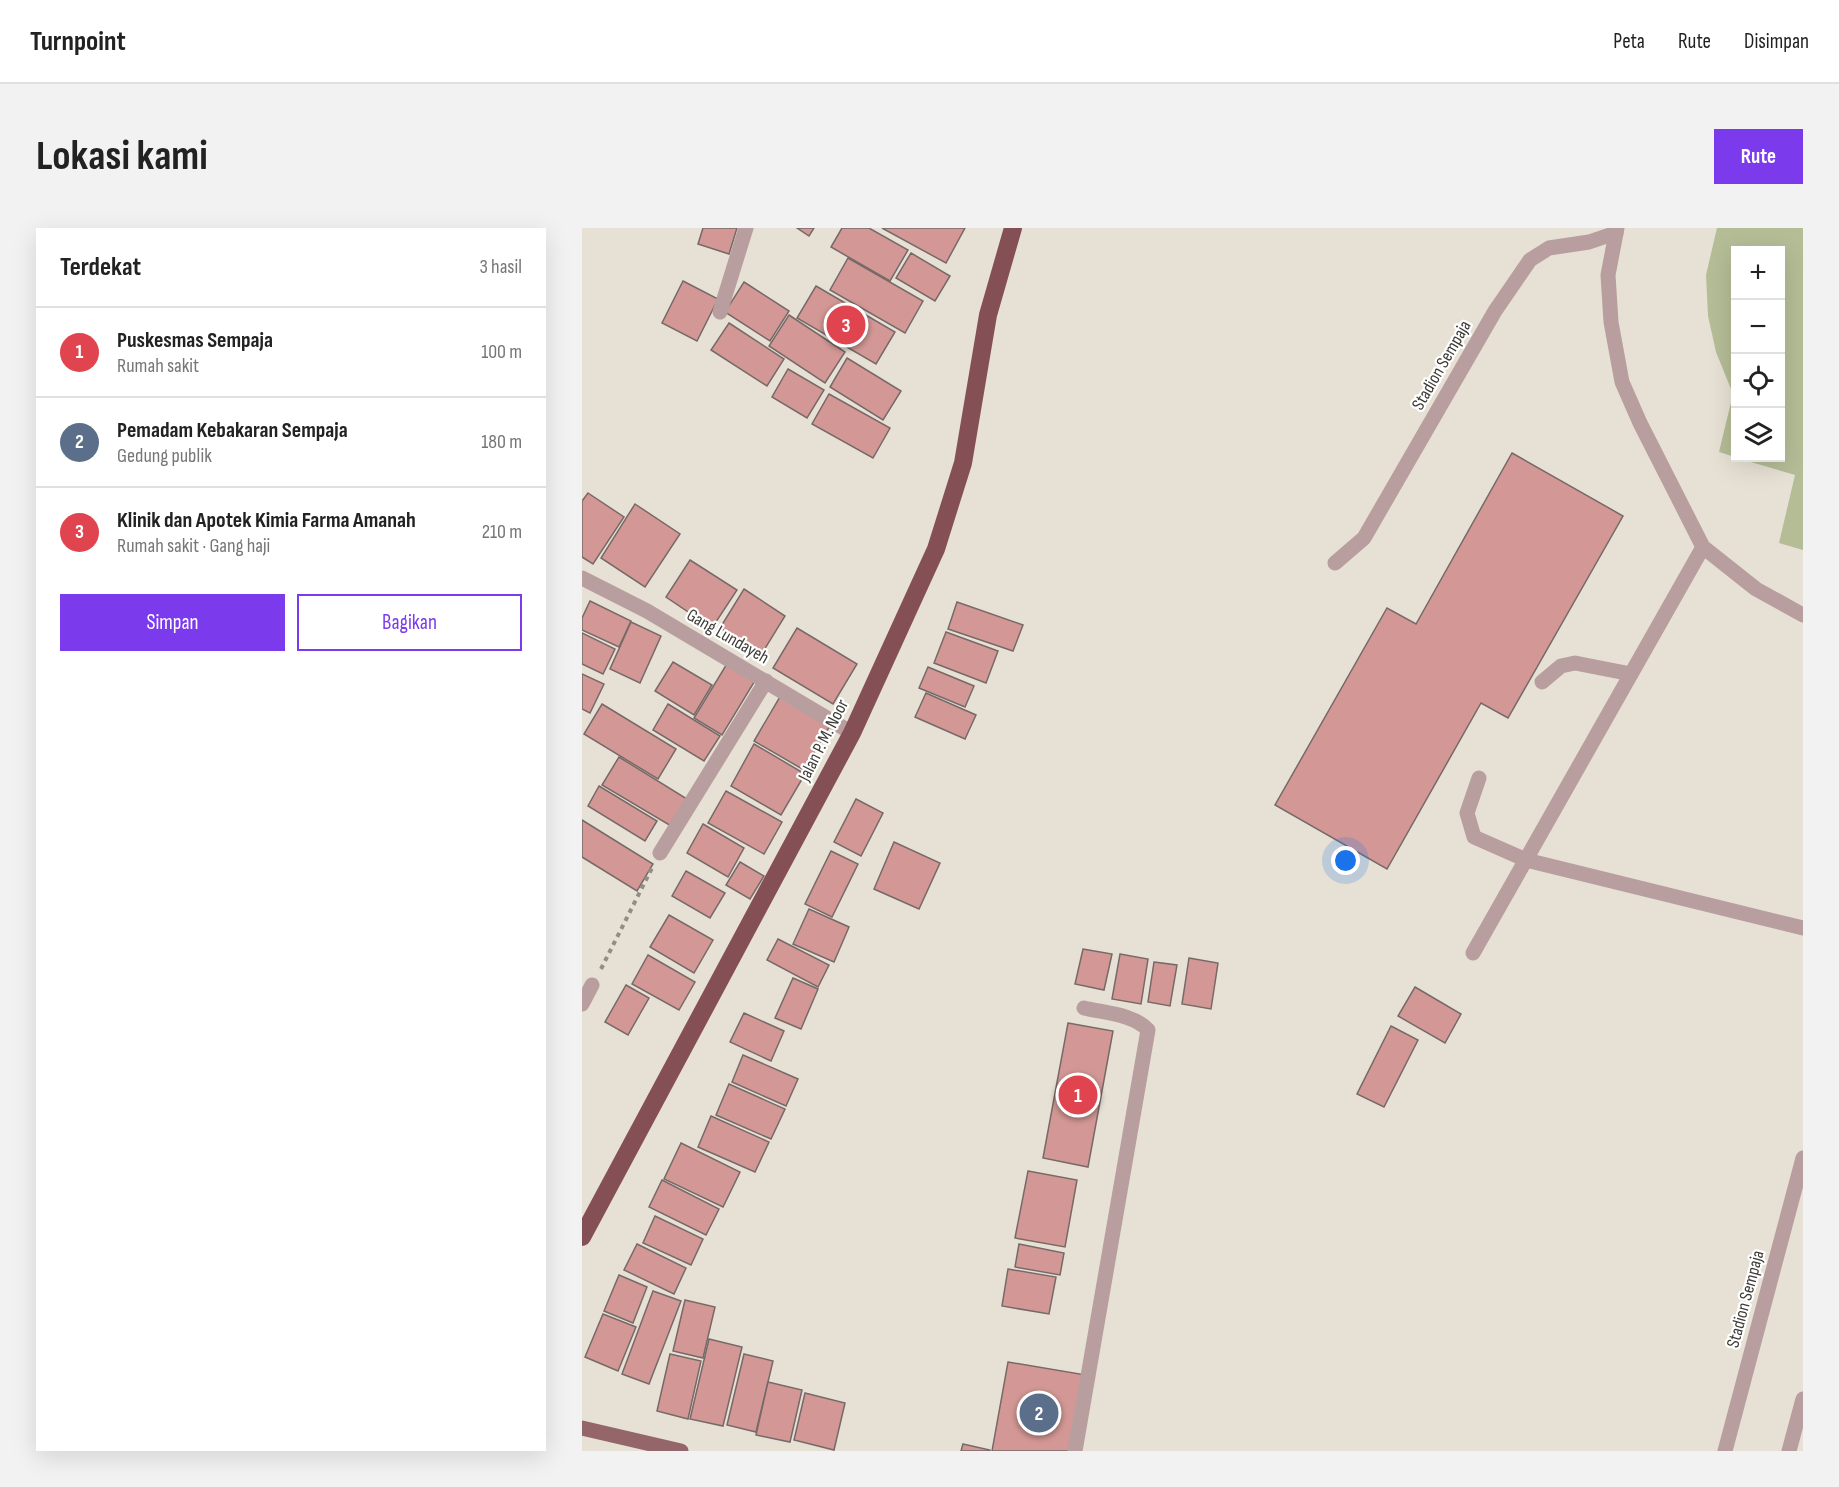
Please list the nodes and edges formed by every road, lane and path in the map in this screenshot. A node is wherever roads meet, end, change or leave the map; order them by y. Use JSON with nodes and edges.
{"nodes":[{"id":1,"x":746,"y":228,"type":"edge"},
{"id":2,"x":1013,"y":228,"type":"edge"},
{"id":3,"x":1616,"y":230,"type":"edge"},
{"id":4,"x":720,"y":312,"type":"dead end"},
{"id":5,"x":1703,"y":548,"type":"junction"},
{"id":6,"x":1335,"y":563,"type":"dead end"},
{"id":7,"x":582,"y":578,"type":"edge"},
{"id":8,"x":1803,"y":615,"type":"edge"},
{"id":9,"x":1631,"y":674,"type":"junction"},
{"id":10,"x":766,"y":681,"type":"junction"},
{"id":11,"x":1542,"y":682,"type":"dead end"},
{"id":12,"x":852,"y":733,"type":"junction"},
{"id":13,"x":1479,"y":778,"type":"dead end"},
{"id":14,"x":660,"y":853,"type":"joint"},
{"id":15,"x":1526,"y":860,"type":"junction"},
{"id":16,"x":1803,"y":928,"type":"edge"},
{"id":17,"x":1473,"y":953,"type":"dead end"},
{"id":18,"x":592,"y":986,"type":"joint"},
{"id":19,"x":582,"y":1004,"type":"edge"},
{"id":20,"x":1084,"y":1008,"type":"dead end"},
{"id":21,"x":1803,"y":1158,"type":"edge"},
{"id":22,"x":582,"y":1237,"type":"edge"},
{"id":23,"x":1803,"y":1399,"type":"edge"},
{"id":24,"x":582,"y":1428,"type":"edge"},
{"id":25,"x":681,"y":1451,"type":"edge"},
{"id":26,"x":1075,"y":1451,"type":"edge"},
{"id":27,"x":1725,"y":1451,"type":"edge"},
{"id":28,"x":1789,"y":1451,"type":"edge"}],
"edges":[{"from":1,"to":4,"type":"street"},
{"from":2,"to":12,"type":"highway","name":"Jalan P. M. Noor"},
{"from":3,"to":5,"type":"street","name":"Stadion Sempaja"},
{"from":3,"to":6,"type":"street","name":"Stadion Sempaja"},
{"from":5,"to":8,"type":"street","name":"Stadion Sempaja"},
{"from":5,"to":9,"type":"street"},
{"from":7,"to":10,"type":"street","name":"Gang Lundayeh"},
{"from":9,"to":11,"type":"street"},
{"from":9,"to":15,"type":"street"},
{"from":10,"to":12,"type":"street","name":"Gang Lundayeh"},
{"from":10,"to":14,"type":"street"},
{"from":12,"to":22,"type":"highway","name":"Jalan P. M. Noor"},
{"from":13,"to":15,"type":"street"},
{"from":14,"to":18,"type":"path"},
{"from":15,"to":16,"type":"street"},
{"from":15,"to":17,"type":"street"},
{"from":18,"to":19,"type":"street"},
{"from":20,"to":26,"type":"street"},
{"from":21,"to":27,"type":"street","name":"Stadion Sempaja"},
{"from":23,"to":28,"type":"street"},
{"from":24,"to":25,"type":"main road"}]}
